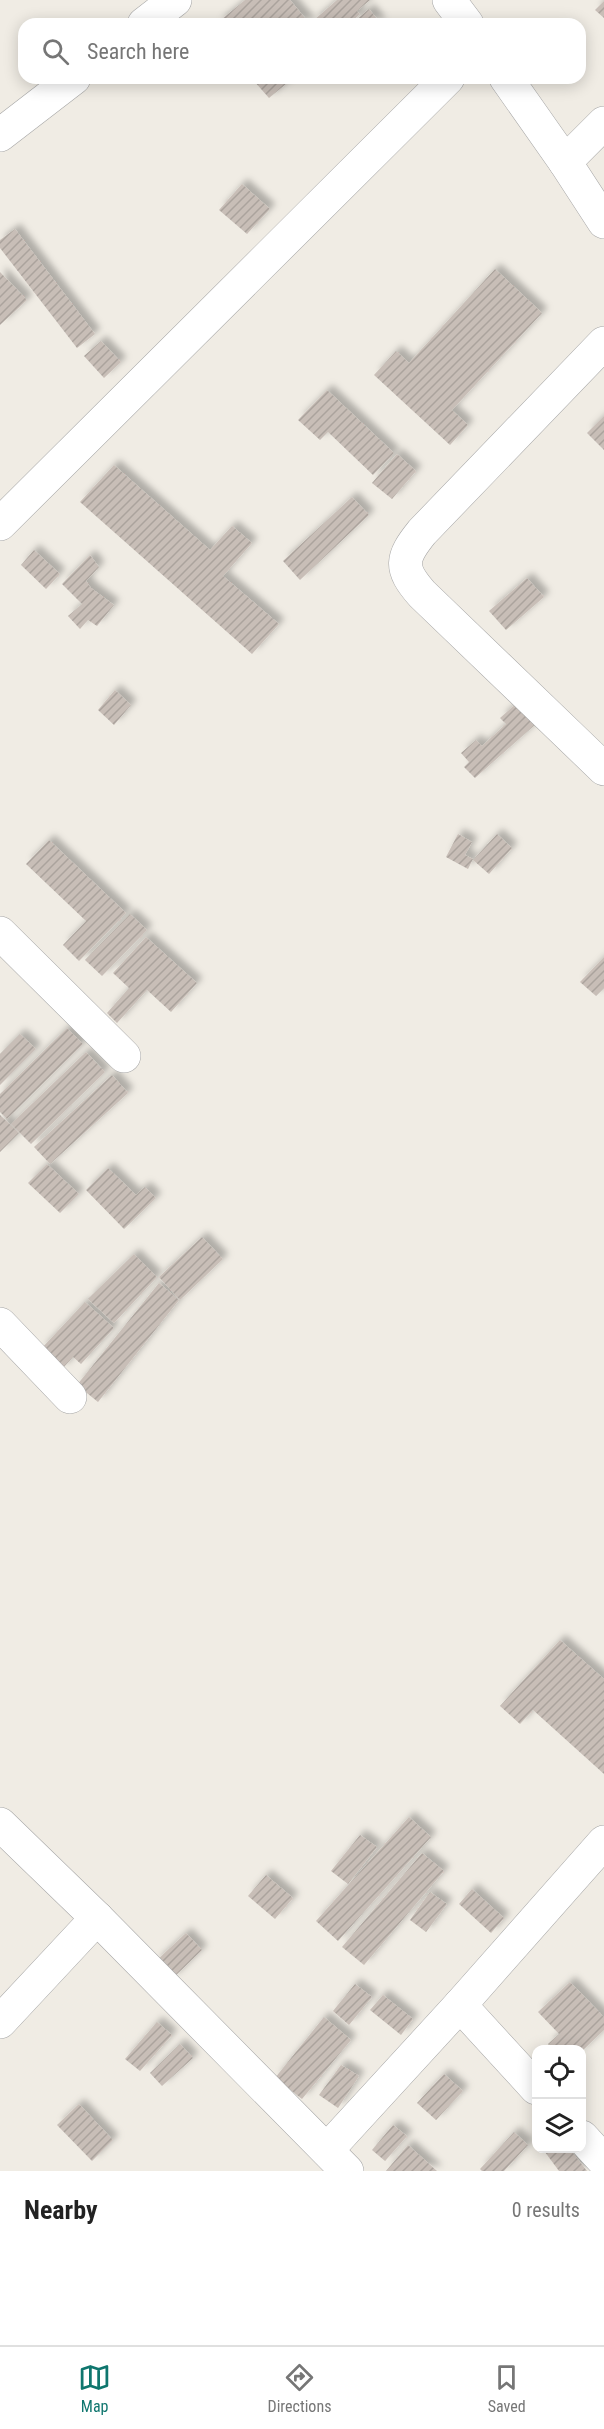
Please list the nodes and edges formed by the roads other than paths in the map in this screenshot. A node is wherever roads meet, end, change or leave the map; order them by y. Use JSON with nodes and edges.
{"nodes":[{"id":1,"x":175,"y":0,"type":"edge"},
{"id":2,"x":448,"y":0,"type":"edge"},
{"id":3,"x":152,"y":18,"type":"edge"},
{"id":4,"x":462,"y":18,"type":"edge"},
{"id":5,"x":66,"y":84,"type":"edge"},
{"id":6,"x":442,"y":84,"type":"edge"},
{"id":7,"x":510,"y":84,"type":"edge"},
{"id":8,"x":604,"y":123,"type":"edge"},
{"id":9,"x":0,"y":135,"type":"edge"},
{"id":10,"x":565,"y":162,"type":"junction"},
{"id":11,"x":604,"y":222,"type":"edge"},
{"id":12,"x":604,"y":344,"type":"edge"},
{"id":13,"x":0,"y":524,"type":"edge"},
{"id":14,"x":604,"y":769,"type":"edge"},
{"id":15,"x":0,"y":933,"type":"edge"},
{"id":16,"x":124,"y":1056,"type":"dead end"},
{"id":17,"x":0,"y":1324,"type":"edge"},
{"id":18,"x":70,"y":1397,"type":"dead end"},
{"id":19,"x":0,"y":1824,"type":"edge"},
{"id":20,"x":604,"y":1842,"type":"edge"},
{"id":21,"x":97,"y":1918,"type":"junction"},
{"id":22,"x":460,"y":2005,"type":"junction"},
{"id":23,"x":0,"y":2022,"type":"edge"},
{"id":24,"x":532,"y":2083,"type":"edge"},
{"id":25,"x":586,"y":2141,"type":"edge"},
{"id":26,"x":337,"y":2161,"type":"edge"},
{"id":27,"x":604,"y":2161,"type":"edge"}],
"edges":[{"from":1,"to":3,"type":"street"},
{"from":2,"to":4,"type":"street"},
{"from":5,"to":9,"type":"street"},
{"from":6,"to":13,"type":"street"},
{"from":7,"to":10,"type":"street"},
{"from":8,"to":10,"type":"street"},
{"from":10,"to":11,"type":"street"},
{"from":12,"to":14,"type":"street"},
{"from":15,"to":16,"type":"street"},
{"from":17,"to":18,"type":"street"},
{"from":19,"to":21,"type":"street"},
{"from":20,"to":22,"type":"street"},
{"from":21,"to":23,"type":"street"},
{"from":21,"to":26,"type":"street"},
{"from":22,"to":24,"type":"street"},
{"from":22,"to":26,"type":"street"},
{"from":25,"to":27,"type":"street"}]}
